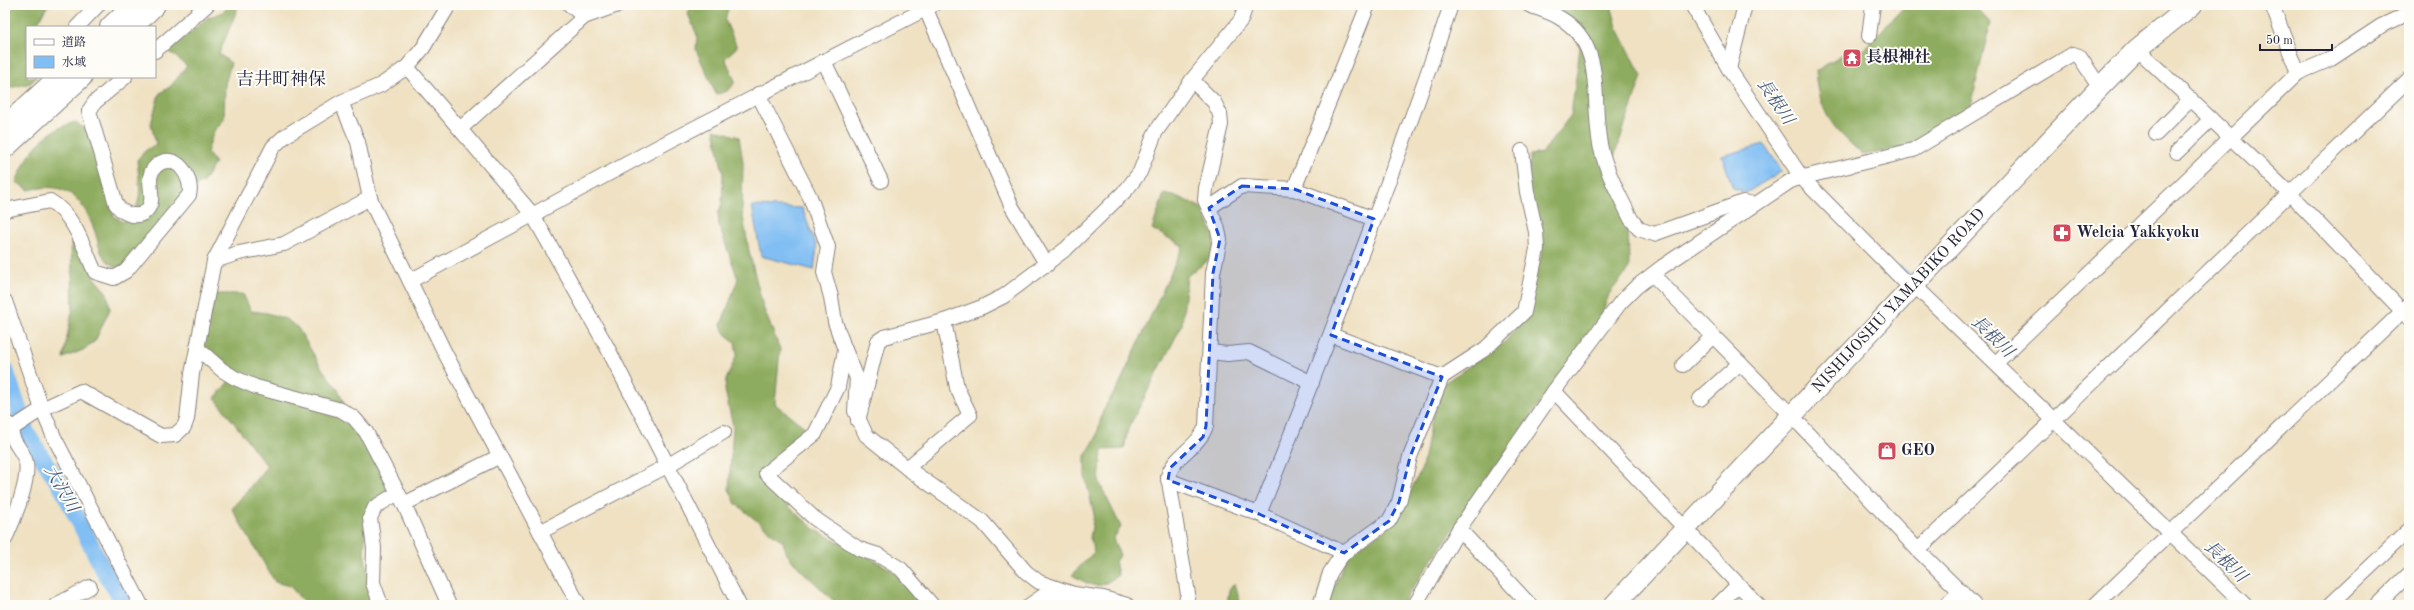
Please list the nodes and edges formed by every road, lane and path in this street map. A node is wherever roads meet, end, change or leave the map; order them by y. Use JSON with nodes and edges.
{"nodes":[{"id":1,"x":98,"y":5,"type":"edge"},
{"id":2,"x":133,"y":5,"type":"edge"},
{"id":3,"x":155,"y":5,"type":"edge"},
{"id":4,"x":207,"y":5,"type":"edge"},
{"id":5,"x":449,"y":5,"type":"edge"},
{"id":6,"x":570,"y":5,"type":"edge"},
{"id":7,"x":618,"y":5,"type":"edge"},
{"id":8,"x":1246,"y":5,"type":"edge"},
{"id":9,"x":1368,"y":5,"type":"edge"},
{"id":10,"x":1450,"y":5,"type":"edge"},
{"id":11,"x":1529,"y":5,"type":"edge"},
{"id":12,"x":1692,"y":5,"type":"edge"},
{"id":13,"x":1745,"y":5,"type":"edge"},
{"id":14,"x":1873,"y":5,"type":"edge"},
{"id":15,"x":2192,"y":5,"type":"edge"},
{"id":16,"x":2272,"y":5,"type":"edge"},
{"id":17,"x":927,"y":6,"type":"edge"},
{"id":18,"x":2409,"y":13,"type":"edge"},
{"id":19,"x":584,"y":17,"type":"junction"},
{"id":20,"x":79,"y":26,"type":"edge"},
{"id":21,"x":111,"y":26,"type":"edge"},
{"id":22,"x":135,"y":26,"type":"edge"},
{"id":23,"x":1869,"y":36,"type":"dead end"},
{"id":24,"x":2137,"y":49,"type":"junction"},
{"id":25,"x":156,"y":51,"type":"edge"},
{"id":26,"x":824,"y":61,"type":"junction"},
{"id":27,"x":407,"y":67,"type":"junction"},
{"id":28,"x":1729,"y":69,"type":"junction"},
{"id":29,"x":2298,"y":73,"type":"junction"},
{"id":30,"x":58,"y":78,"type":"edge"},
{"id":31,"x":81,"y":78,"type":"edge"},
{"id":32,"x":124,"y":78,"type":"edge"},
{"id":33,"x":2409,"y":79,"type":"edge"},
{"id":34,"x":1192,"y":80,"type":"junction"},
{"id":35,"x":2100,"y":87,"type":"junction"},
{"id":36,"x":758,"y":94,"type":"junction"},
{"id":37,"x":2191,"y":99,"type":"junction"},
{"id":38,"x":341,"y":102,"type":"junction"},
{"id":39,"x":2212,"y":119,"type":"junction"},
{"id":40,"x":5,"y":126,"type":"edge"},
{"id":41,"x":460,"y":129,"type":"junction"},
{"id":42,"x":2156,"y":134,"type":"dead end"},
{"id":43,"x":2230,"y":137,"type":"junction"},
{"id":44,"x":5,"y":148,"type":"edge"},
{"id":45,"x":1522,"y":151,"type":"dead end"},
{"id":46,"x":2177,"y":152,"type":"dead end"},
{"id":47,"x":1802,"y":178,"type":"junction"},
{"id":48,"x":881,"y":180,"type":"dead end"},
{"id":49,"x":1294,"y":189,"type":"junction"},
{"id":50,"x":2289,"y":193,"type":"junction"},
{"id":51,"x":370,"y":198,"type":"junction"},
{"id":52,"x":1754,"y":204,"type":"junction"},
{"id":53,"x":1209,"y":208,"type":"junction"},
{"id":54,"x":5,"y":210,"type":"edge"},
{"id":55,"x":533,"y":215,"type":"junction"},
{"id":56,"x":1374,"y":219,"type":"junction"},
{"id":57,"x":214,"y":261,"type":"junction"},
{"id":58,"x":1047,"y":265,"type":"junction"},
{"id":59,"x":1653,"y":275,"type":"junction"},
{"id":60,"x":410,"y":281,"type":"junction"},
{"id":61,"x":1913,"y":287,"type":"junction"},
{"id":62,"x":5,"y":301,"type":"edge"},
{"id":63,"x":2407,"y":312,"type":"edge"},
{"id":64,"x":944,"y":321,"type":"junction"},
{"id":65,"x":1331,"y":335,"type":"junction"},
{"id":66,"x":1714,"y":336,"type":"junction"},
{"id":67,"x":197,"y":348,"type":"junction"},
{"id":68,"x":845,"y":350,"type":"junction"},
{"id":69,"x":1210,"y":352,"type":"junction"},
{"id":70,"x":1740,"y":363,"type":"junction"},
{"id":71,"x":1996,"y":364,"type":"junction"},
{"id":72,"x":1682,"y":365,"type":"dead end"},
{"id":73,"x":1442,"y":377,"type":"junction"},
{"id":74,"x":1312,"y":383,"type":"junction"},
{"id":75,"x":1554,"y":391,"type":"junction"},
{"id":76,"x":1700,"y":399,"type":"dead end"},
{"id":77,"x":42,"y":409,"type":"junction"},
{"id":78,"x":1792,"y":416,"type":"junction"},
{"id":79,"x":2054,"y":419,"type":"junction"},
{"id":80,"x":858,"y":421,"type":"junction"},
{"id":81,"x":8,"y":424,"type":"edge"},
{"id":82,"x":724,"y":432,"type":"dead end"},
{"id":83,"x":500,"y":456,"type":"junction"},
{"id":84,"x":667,"y":466,"type":"junction"},
{"id":85,"x":907,"y":468,"type":"junction"},
{"id":86,"x":1168,"y":480,"type":"junction"},
{"id":87,"x":401,"y":499,"type":"junction"},
{"id":88,"x":1259,"y":514,"type":"junction"},
{"id":89,"x":1459,"y":529,"type":"junction"},
{"id":90,"x":1684,"y":529,"type":"junction"},
{"id":91,"x":540,"y":532,"type":"junction"},
{"id":92,"x":2171,"y":533,"type":"junction"},
{"id":93,"x":2406,"y":537,"type":"edge"},
{"id":94,"x":5,"y":539,"type":"edge"},
{"id":95,"x":1918,"y":550,"type":"junction"},
{"id":96,"x":1344,"y":553,"type":"junction"},
{"id":97,"x":2409,"y":574,"type":"edge"},
{"id":98,"x":1738,"y":585,"type":"junction"},
{"id":99,"x":90,"y":587,"type":"dead end"},
{"id":100,"x":1961,"y":591,"type":"junction"},
{"id":101,"x":1103,"y":598,"type":"junction"},
{"id":102,"x":56,"y":605,"type":"edge"},
{"id":103,"x":141,"y":605,"type":"edge"},
{"id":104,"x":381,"y":605,"type":"edge"},
{"id":105,"x":449,"y":605,"type":"edge"},
{"id":106,"x":579,"y":605,"type":"edge"},
{"id":107,"x":739,"y":605,"type":"edge"},
{"id":108,"x":932,"y":605,"type":"edge"},
{"id":109,"x":1030,"y":605,"type":"edge"},
{"id":110,"x":1127,"y":605,"type":"edge"},
{"id":111,"x":1185,"y":605,"type":"edge"},
{"id":112,"x":1320,"y":605,"type":"edge"},
{"id":113,"x":1415,"y":605,"type":"edge"},
{"id":114,"x":1530,"y":605,"type":"edge"},
{"id":115,"x":1614,"y":605,"type":"edge"},
{"id":116,"x":1718,"y":605,"type":"edge"},
{"id":117,"x":1758,"y":605,"type":"edge"},
{"id":118,"x":1946,"y":605,"type":"edge"},
{"id":119,"x":1974,"y":605,"type":"edge"},
{"id":120,"x":2095,"y":605,"type":"edge"},
{"id":121,"x":2245,"y":605,"type":"edge"},
{"id":122,"x":2330,"y":605,"type":"edge"},
{"id":123,"x":2377,"y":605,"type":"edge"}],
"edges":[{"from":1,"to":20,"type":"street"},
{"from":2,"to":21,"type":"highway"},
{"from":3,"to":22,"type":"highway"},
{"from":4,"to":25,"type":"street"},
{"from":5,"to":27,"type":"street"},
{"from":6,"to":19,"type":"street"},
{"from":7,"to":19,"type":"street"},
{"from":8,"to":34,"type":"street"},
{"from":9,"to":49,"type":"street"},
{"from":10,"to":56,"type":"street"},
{"from":11,"to":52,"type":"street"},
{"from":12,"to":28,"type":"street"},
{"from":13,"to":28,"type":"street"},
{"from":14,"to":23,"type":"street"},
{"from":15,"to":24,"type":"highway","name":"NISHIJOSHU YAMABIKO ROAD"},
{"from":16,"to":29,"type":"street"},
{"from":17,"to":26,"type":"street"},
{"from":17,"to":58,"type":"street"},
{"from":18,"to":29,"type":"street"},
{"from":19,"to":41,"type":"street"},
{"from":24,"to":35,"type":"highway","name":"NISHIJOSHU YAMABIKO ROAD"},
{"from":24,"to":37,"type":"street"},
{"from":26,"to":36,"type":"street"},
{"from":26,"to":48,"type":"street"},
{"from":27,"to":38,"type":"street"},
{"from":27,"to":41,"type":"street"},
{"from":28,"to":47,"type":"street"},
{"from":29,"to":43,"type":"street"},
{"from":30,"to":40,"type":"highway"},
{"from":31,"to":44,"type":"highway"},
{"from":32,"to":54,"type":"street"},
{"from":33,"to":50,"type":"street"},
{"from":34,"to":53,"type":"street"},
{"from":34,"to":58,"type":"street"},
{"from":35,"to":47,"type":"street"},
{"from":35,"to":61,"type":"highway","name":"NISHIJOSHU YAMABIKO ROAD"},
{"from":36,"to":55,"type":"street"},
{"from":36,"to":68,"type":"street"},
{"from":37,"to":39,"type":"street"},
{"from":37,"to":42,"type":"street"},
{"from":38,"to":51,"type":"street"},
{"from":38,"to":57,"type":"street"},
{"from":39,"to":43,"type":"street"},
{"from":39,"to":46,"type":"street"},
{"from":41,"to":55,"type":"street"},
{"from":43,"to":50,"type":"street"},
{"from":43,"to":71,"type":"street"},
{"from":45,"to":73,"type":"street"},
{"from":47,"to":52,"type":"street"},
{"from":47,"to":61,"type":"street"},
{"from":49,"to":53,"type":"street"},
{"from":49,"to":56,"type":"street"},
{"from":50,"to":63,"type":"street"},
{"from":50,"to":79,"type":"street"},
{"from":51,"to":57,"type":"street"},
{"from":51,"to":60,"type":"street"},
{"from":52,"to":59,"type":"street"},
{"from":53,"to":69,"type":"street"},
{"from":55,"to":60,"type":"street"},
{"from":55,"to":84,"type":"street"},
{"from":56,"to":65,"type":"street"},
{"from":57,"to":67,"type":"street"},
{"from":58,"to":64,"type":"street"},
{"from":59,"to":66,"type":"street"},
{"from":59,"to":75,"type":"street"},
{"from":60,"to":83,"type":"street"},
{"from":61,"to":71,"type":"street"},
{"from":61,"to":78,"type":"highway","name":"NISHIJOSHU YAMABIKO ROAD"},
{"from":62,"to":77,"type":"street"},
{"from":63,"to":92,"type":"street"},
{"from":64,"to":80,"type":"street"},
{"from":64,"to":85,"type":"street"},
{"from":65,"to":73,"type":"street"},
{"from":65,"to":74,"type":"street"},
{"from":66,"to":70,"type":"street"},
{"from":66,"to":72,"type":"street"},
{"from":67,"to":77,"type":"street"},
{"from":67,"to":87,"type":"street"},
{"from":68,"to":80,"type":"street"},
{"from":68,"to":108,"type":"street"},
{"from":69,"to":74,"type":"street"},
{"from":69,"to":86,"type":"street"},
{"from":70,"to":76,"type":"street"},
{"from":70,"to":78,"type":"street"},
{"from":71,"to":79,"type":"street"},
{"from":73,"to":96,"type":"street"},
{"from":74,"to":88,"type":"street"},
{"from":75,"to":89,"type":"street"},
{"from":75,"to":90,"type":"street"},
{"from":77,"to":81,"type":"street"},
{"from":77,"to":103,"type":"street"},
{"from":78,"to":90,"type":"highway","name":"NISHIJOSHU YAMABIKO ROAD"},
{"from":78,"to":95,"type":"street"},
{"from":79,"to":92,"type":"street"},
{"from":79,"to":95,"type":"street"},
{"from":80,"to":85,"type":"street"},
{"from":81,"to":94,"type":"street"},
{"from":82,"to":84,"type":"street"},
{"from":83,"to":87,"type":"street"},
{"from":83,"to":91,"type":"street"},
{"from":84,"to":91,"type":"street"},
{"from":84,"to":107,"type":"street"},
{"from":85,"to":101,"type":"street"},
{"from":86,"to":88,"type":"street"},
{"from":86,"to":111,"type":"street"},
{"from":87,"to":104,"type":"street"},
{"from":87,"to":105,"type":"street"},
{"from":88,"to":96,"type":"street"},
{"from":89,"to":113,"type":"street"},
{"from":89,"to":114,"type":"street"},
{"from":90,"to":98,"type":"street"},
{"from":90,"to":115,"type":"highway","name":"NISHIJOSHU YAMABIKO ROAD"},
{"from":91,"to":106,"type":"street"},
{"from":92,"to":120,"type":"street"},
{"from":92,"to":121,"type":"street"},
{"from":93,"to":122,"type":"street"},
{"from":95,"to":100,"type":"street"},
{"from":96,"to":112,"type":"street"},
{"from":97,"to":123,"type":"street"},
{"from":98,"to":116,"type":"street"},
{"from":98,"to":117,"type":"street"},
{"from":99,"to":102,"type":"street"},
{"from":100,"to":118,"type":"street"},
{"from":100,"to":119,"type":"street"},
{"from":101,"to":109,"type":"street"},
{"from":101,"to":110,"type":"street"}]}
